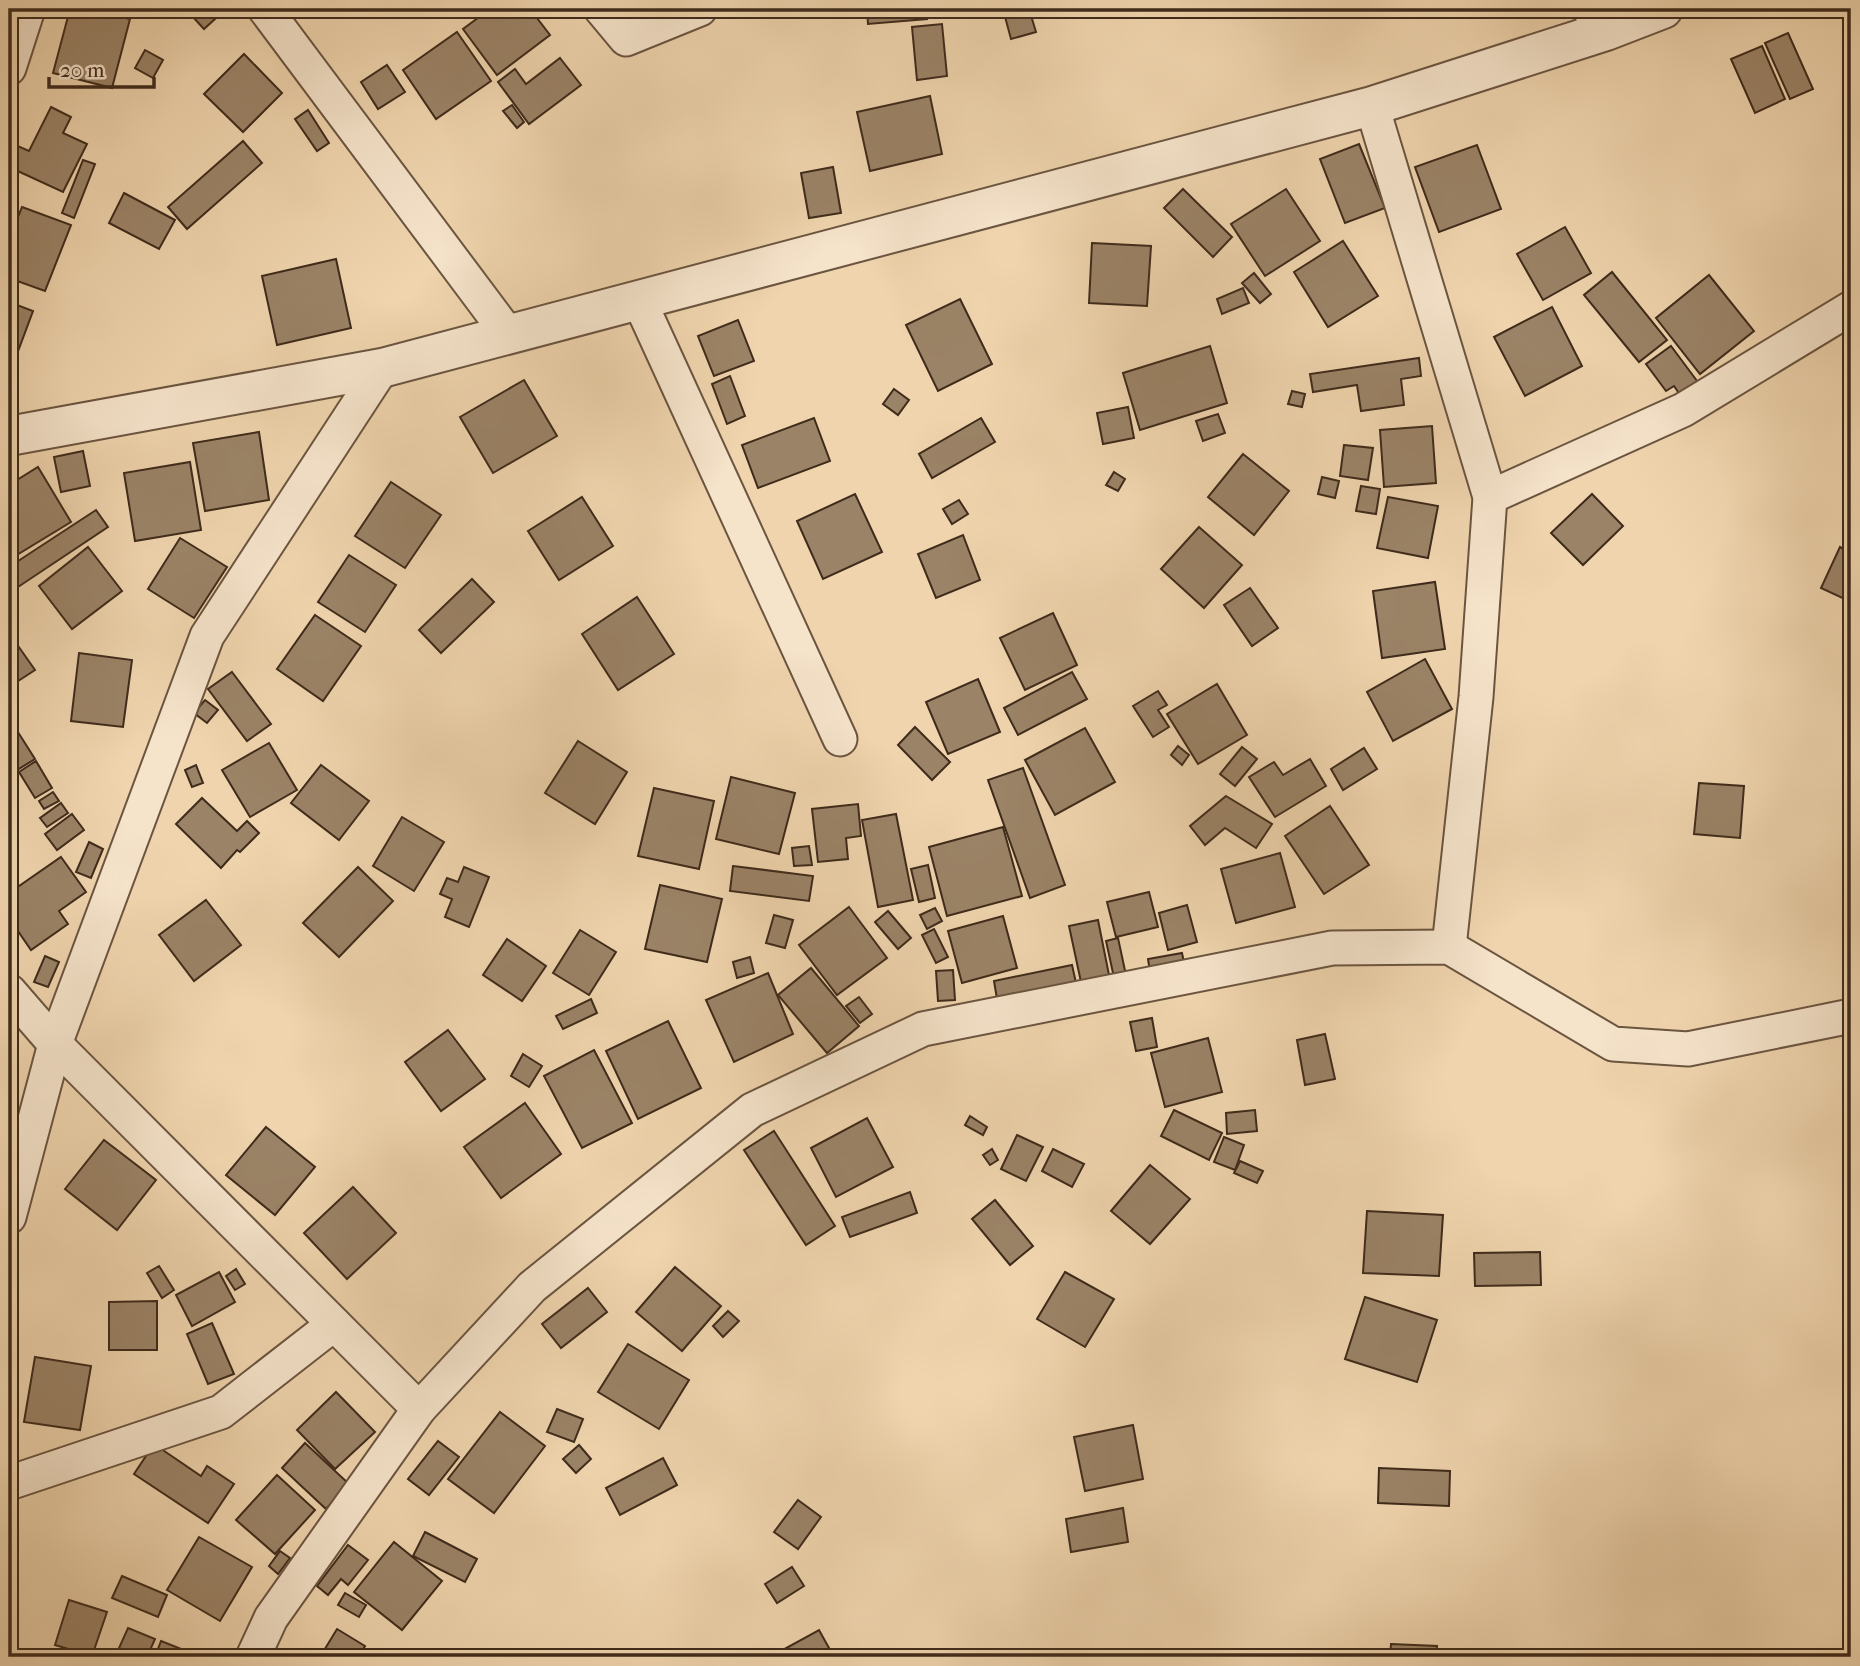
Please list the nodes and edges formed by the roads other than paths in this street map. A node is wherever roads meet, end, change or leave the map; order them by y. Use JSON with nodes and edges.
{"nodes":[{"id":1,"x":28,"y":9,"type":"edge"},
{"id":2,"x":265,"y":9,"type":"edge"},
{"id":3,"x":601,"y":9,"type":"edge"},
{"id":4,"x":700,"y":9,"type":"edge"},
{"id":5,"x":1663,"y":9,"type":"edge"},
{"id":6,"x":1598,"y":20,"type":"edge"},
{"id":7,"x":9,"y":68,"type":"edge"},
{"id":8,"x":1372,"y":106,"type":"junction"},
{"id":9,"x":639,"y":300,"type":"junction"},
{"id":10,"x":1851,"y":308,"type":"edge"},
{"id":11,"x":508,"y":334,"type":"junction"},
{"id":12,"x":382,"y":368,"type":"junction"},
{"id":13,"x":9,"y":436,"type":"edge"},
{"id":14,"x":1490,"y":497,"type":"junction"},
{"id":15,"x":840,"y":739,"type":"dead end"},
{"id":16,"x":1449,"y":947,"type":"junction"},
{"id":17,"x":9,"y":992,"type":"edge"},
{"id":18,"x":1851,"y":1016,"type":"edge"},
{"id":19,"x":55,"y":1044,"type":"junction"},
{"id":20,"x":9,"y":1217,"type":"edge"},
{"id":21,"x":334,"y":1324,"type":"junction"},
{"id":22,"x":419,"y":1409,"type":"junction"},
{"id":23,"x":9,"y":1482,"type":"edge"},
{"id":24,"x":253,"y":1657,"type":"edge"}],
"edges":[{"from":1,"to":7,"type":"street"},
{"from":2,"to":11,"type":"street"},
{"from":3,"to":4,"type":"street"},
{"from":5,"to":6,"type":"street"},
{"from":6,"to":8,"type":"street"},
{"from":8,"to":9,"type":"street"},
{"from":8,"to":14,"type":"street"},
{"from":9,"to":11,"type":"street"},
{"from":9,"to":15,"type":"street"},
{"from":10,"to":14,"type":"street"},
{"from":11,"to":12,"type":"street"},
{"from":12,"to":13,"type":"street"},
{"from":12,"to":19,"type":"street"},
{"from":14,"to":16,"type":"street"},
{"from":16,"to":18,"type":"street"},
{"from":16,"to":22,"type":"street"},
{"from":17,"to":19,"type":"street"},
{"from":19,"to":20,"type":"street"},
{"from":19,"to":21,"type":"street"},
{"from":21,"to":22,"type":"street"},
{"from":21,"to":23,"type":"street"},
{"from":22,"to":24,"type":"street"}]}
